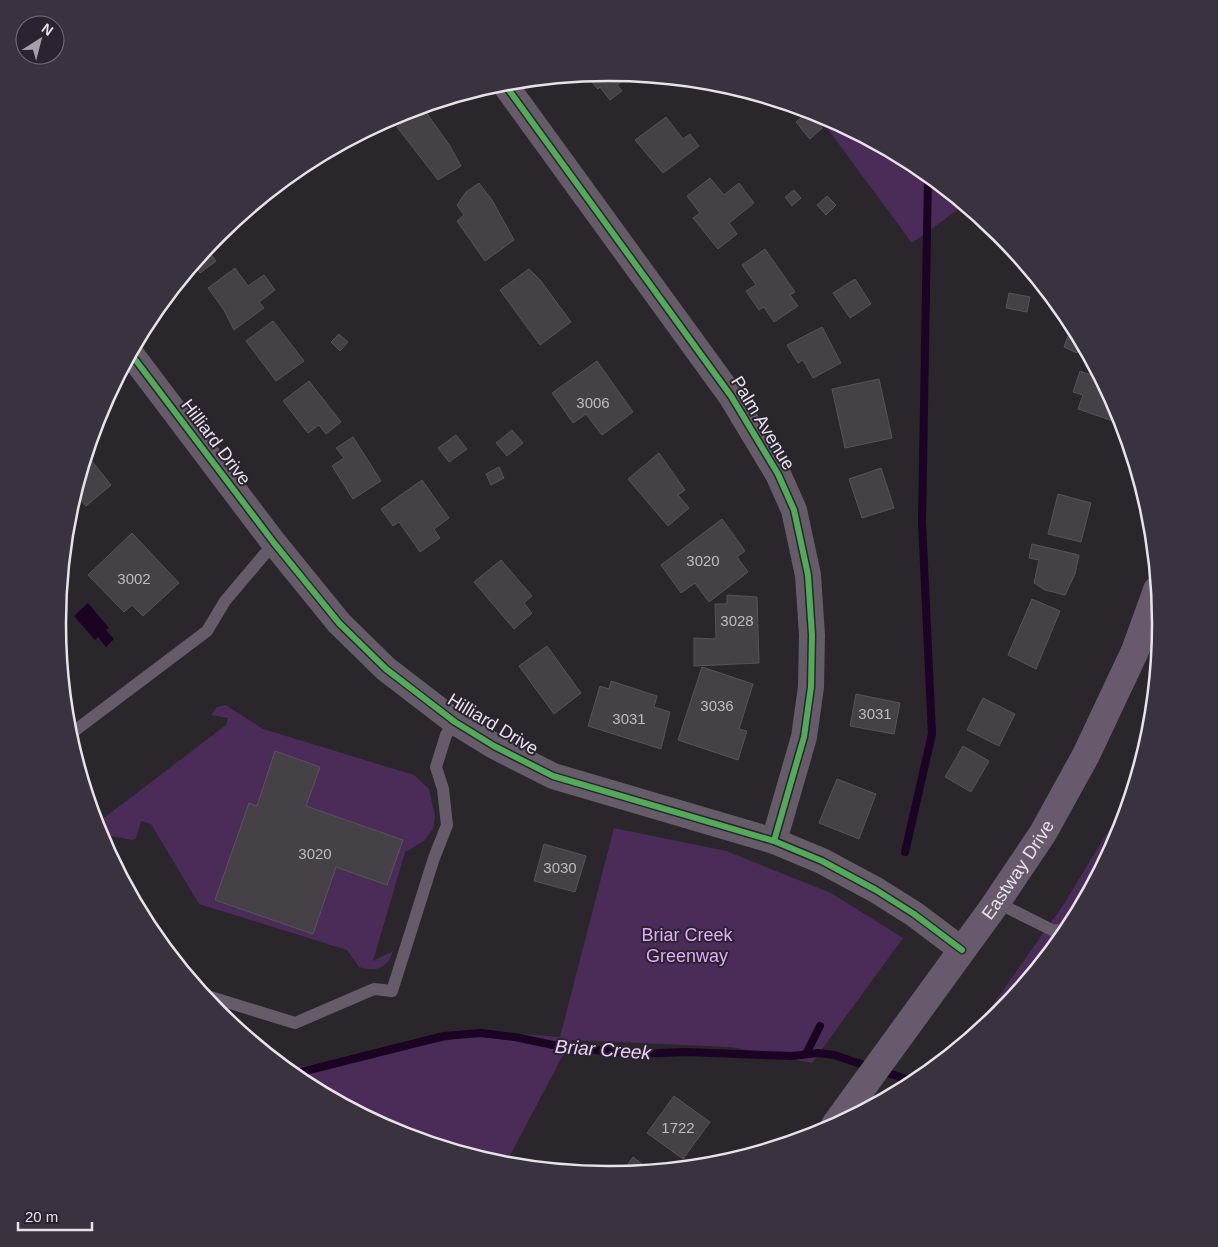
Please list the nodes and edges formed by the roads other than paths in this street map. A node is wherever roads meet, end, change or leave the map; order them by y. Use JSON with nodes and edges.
{"nodes":[{"id":1,"x":509,"y":90,"type":"edge"},
{"id":2,"x":135,"y":359,"type":"edge"},
{"id":3,"x":274,"y":543,"type":"junction"},
{"id":4,"x":1151,"y":605,"type":"edge"},
{"id":5,"x":454,"y":722,"type":"junction"},
{"id":6,"x":77,"y":729,"type":"edge"},
{"id":7,"x":774,"y":841,"type":"junction"},
{"id":8,"x":996,"y":902,"type":"junction"},
{"id":9,"x":1056,"y":930,"type":"edge"},
{"id":10,"x":962,"y":950,"type":"junction"},
{"id":11,"x":218,"y":999,"type":"edge"},
{"id":12,"x":844,"y":1112,"type":"edge"}],
"edges":[{"from":1,"to":7,"type":"street","name":"Palm Avenue"},
{"from":2,"to":3,"type":"street","name":"Hilliard Drive"},
{"from":3,"to":5,"type":"street","name":"Hilliard Drive"},
{"from":3,"to":6,"type":"lane"},
{"from":4,"to":8,"type":"main road","name":"Eastway Drive"},
{"from":5,"to":7,"type":"street","name":"Hilliard Drive"},
{"from":5,"to":11,"type":"lane"},
{"from":7,"to":10,"type":"street","name":"Hilliard Drive"},
{"from":8,"to":9,"type":"lane"},
{"from":8,"to":10,"type":"main road","name":"Eastway Drive"},
{"from":10,"to":12,"type":"main road","name":"Eastway Drive"}]}
